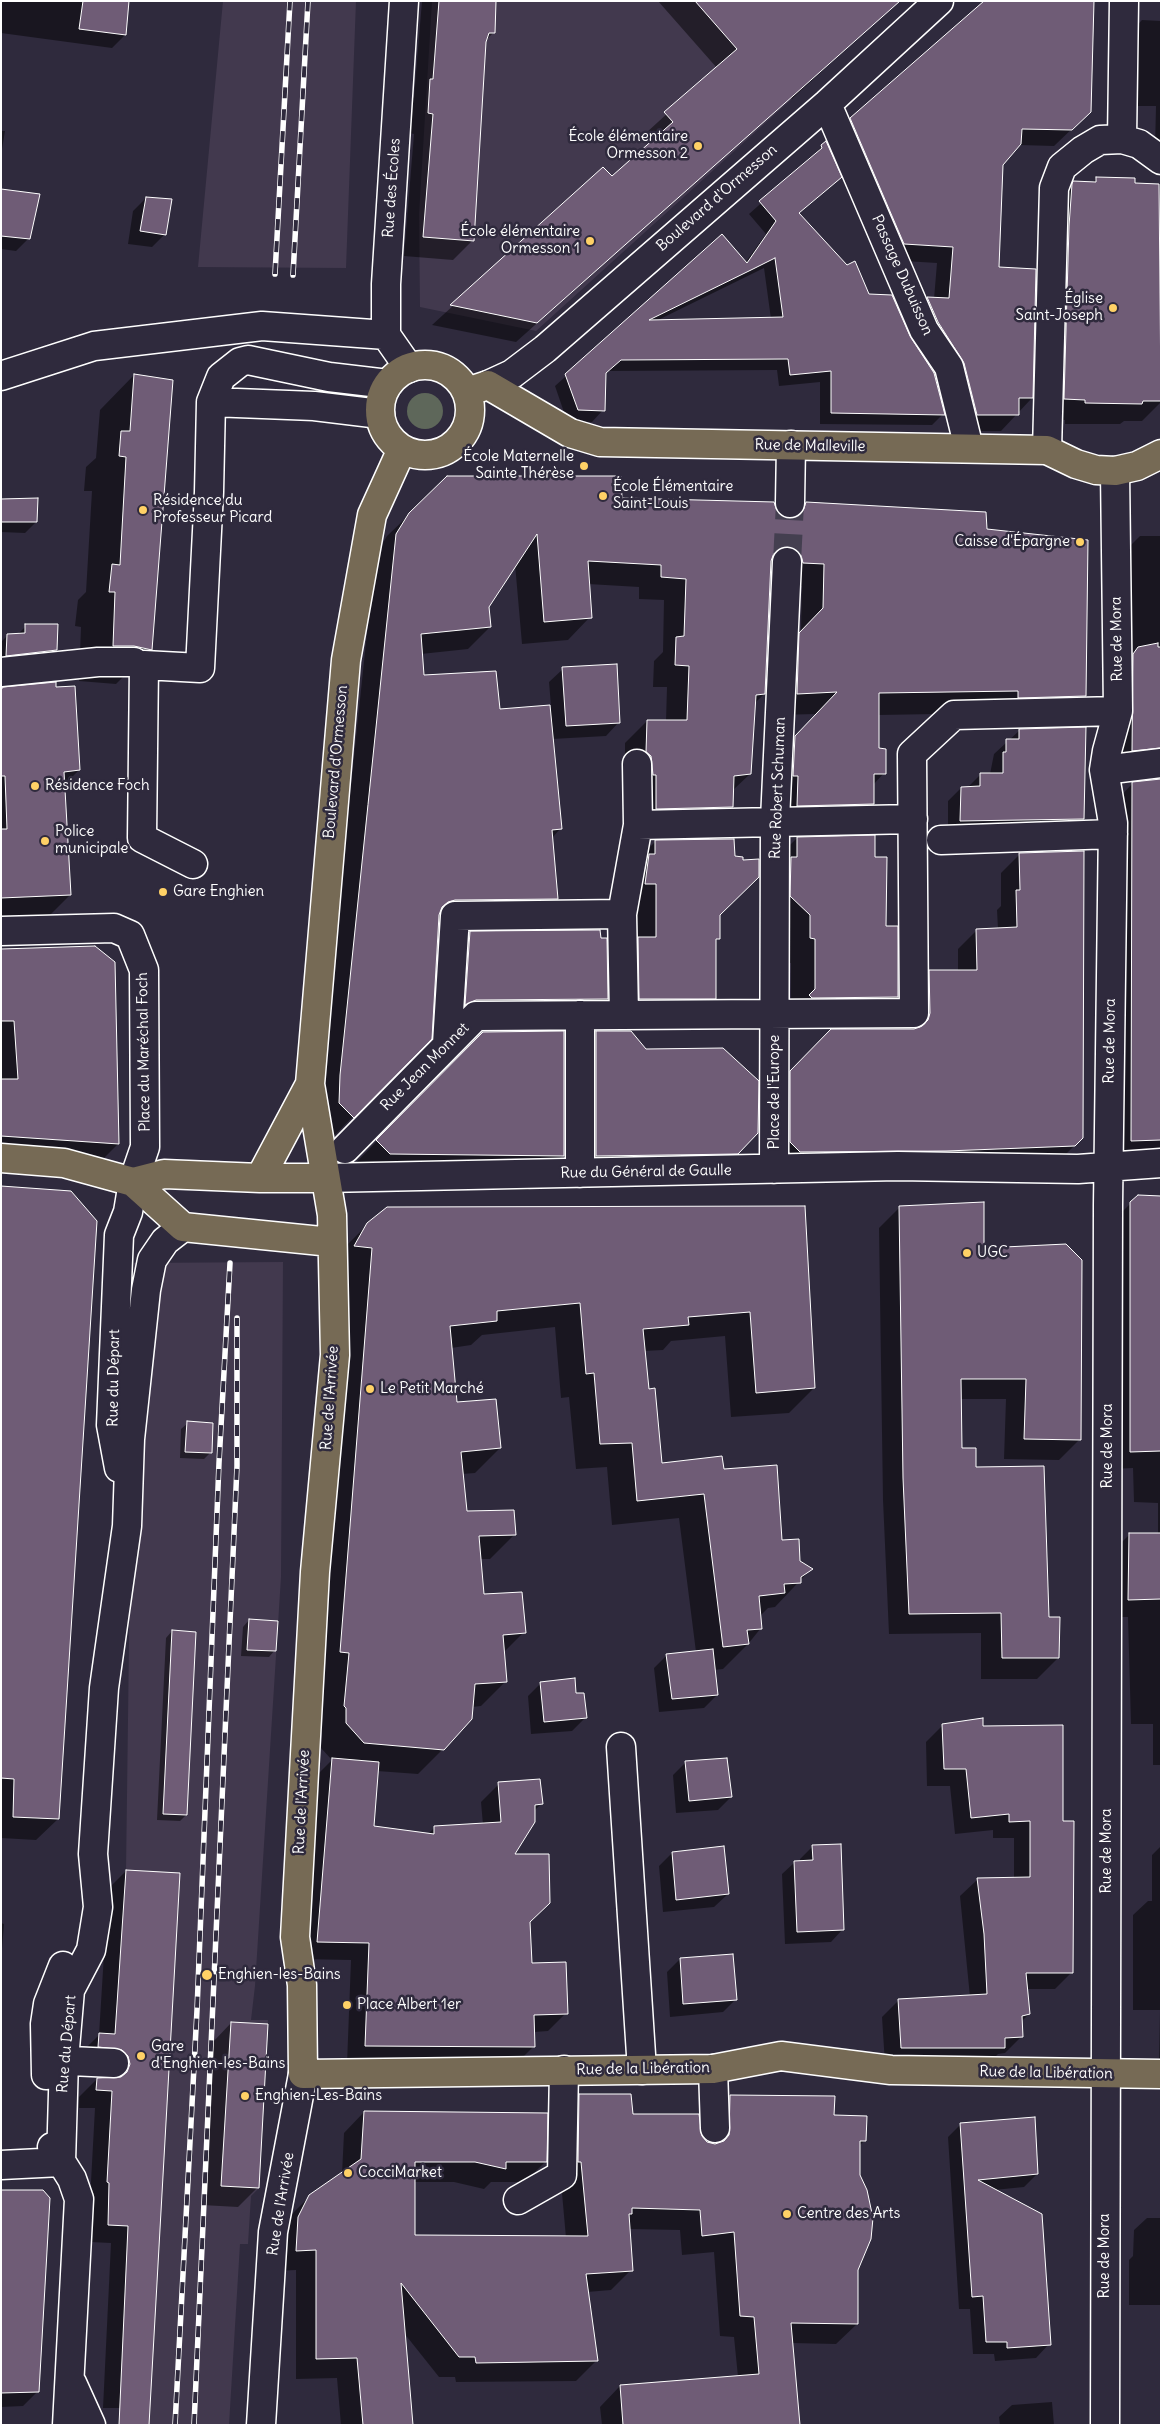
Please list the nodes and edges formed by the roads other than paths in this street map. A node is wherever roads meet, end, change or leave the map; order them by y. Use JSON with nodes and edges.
{"nodes":[{"id":1,"x":404,"y":1,"type":"edge"},
{"id":2,"x":939,"y":1,"type":"edge"},
{"id":3,"x":1124,"y":1,"type":"edge"},
{"id":4,"x":827,"y":104,"type":"junction"},
{"id":5,"x":1122,"y":138,"type":"junction"},
{"id":6,"x":1161,"y":160,"type":"edge"},
{"id":7,"x":386,"y":334,"type":"junction"},
{"id":8,"x":1,"y":376,"type":"edge"},
{"id":9,"x":398,"y":376,"type":"junction"},
{"id":10,"x":478,"y":389,"type":"junction"},
{"id":11,"x":211,"y":402,"type":"junction"},
{"id":12,"x":380,"y":414,"type":"junction"},
{"id":13,"x":791,"y":445,"type":"junction"},
{"id":14,"x":969,"y":448,"type":"junction"},
{"id":15,"x":402,"y":449,"type":"junction"},
{"id":16,"x":1047,"y":450,"type":"junction"},
{"id":17,"x":1161,"y":454,"type":"edge"},
{"id":18,"x":1115,"y":471,"type":"junction"},
{"id":19,"x":790,"y":503,"type":"tunnel mouth"},
{"id":20,"x":787,"y":562,"type":"tunnel mouth"},
{"id":21,"x":134,"y":662,"type":"dead end"},
{"id":22,"x":1,"y":672,"type":"edge"},
{"id":23,"x":1118,"y":711,"type":"junction"},
{"id":24,"x":1161,"y":763,"type":"edge"},
{"id":25,"x":637,"y":764,"type":"dead end"},
{"id":26,"x":1104,"y":770,"type":"junction"},
{"id":27,"x":912,"y":819,"type":"junction"},
{"id":28,"x":776,"y":820,"type":"junction"},
{"id":29,"x":638,"y":825,"type":"junction"},
{"id":30,"x":1113,"y":834,"type":"junction"},
{"id":31,"x":941,"y":840,"type":"dead end"},
{"id":32,"x":193,"y":864,"type":"dead end"},
{"id":33,"x":622,"y":914,"type":"junction"},
{"id":34,"x":1,"y":931,"type":"edge"},
{"id":35,"x":775,"y":1014,"type":"junction"},
{"id":36,"x":580,"y":1015,"type":"junction"},
{"id":37,"x":624,"y":1015,"type":"junction"},
{"id":38,"x":447,"y":1044,"type":"junction"},
{"id":39,"x":310,"y":1084,"type":"junction"},
{"id":40,"x":345,"y":1149,"type":"dead end"},
{"id":41,"x":1,"y":1158,"type":"edge"},
{"id":42,"x":1161,"y":1163,"type":"edge"},
{"id":43,"x":1109,"y":1168,"type":"junction"},
{"id":44,"x":774,"y":1169,"type":"junction"},
{"id":45,"x":580,"y":1173,"type":"junction"},
{"id":46,"x":260,"y":1178,"type":"junction"},
{"id":47,"x":325,"y":1178,"type":"junction"},
{"id":48,"x":133,"y":1182,"type":"junction"},
{"id":49,"x":128,"y":1212,"type":"junction"},
{"id":50,"x":183,"y":1227,"type":"junction"},
{"id":51,"x":331,"y":1242,"type":"junction"},
{"id":52,"x":130,"y":1439,"type":"junction"},
{"id":53,"x":116,"y":1605,"type":"junction"},
{"id":54,"x":622,"y":1746,"type":"dead end"},
{"id":55,"x":70,"y":2061,"type":"dead end"},
{"id":56,"x":114,"y":2062,"type":"dead end"},
{"id":57,"x":713,"y":2069,"type":"junction"},
{"id":58,"x":564,"y":2070,"type":"junction"},
{"id":59,"x":642,"y":2070,"type":"junction"},
{"id":60,"x":303,"y":2074,"type":"junction"},
{"id":61,"x":1161,"y":2074,"type":"edge"},
{"id":62,"x":1106,"y":2075,"type":"junction"},
{"id":63,"x":714,"y":2128,"type":"dead end"},
{"id":64,"x":61,"y":2162,"type":"junction"},
{"id":65,"x":1,"y":2164,"type":"edge"},
{"id":66,"x":518,"y":2200,"type":"dead end"},
{"id":67,"x":71,"y":2381,"type":"junction"},
{"id":68,"x":68,"y":2425,"type":"edge"},
{"id":69,"x":91,"y":2425,"type":"edge"},
{"id":70,"x":261,"y":2425,"type":"edge"},
{"id":71,"x":1105,"y":2425,"type":"edge"}],
"edges":[{"from":1,"to":7,"type":"street","name":"Rue des Écoles"},
{"from":2,"to":4,"type":"street","name":"Boulevard d'Ormesson"},
{"from":3,"to":5,"type":"street"},
{"from":4,"to":10,"type":"street","name":"Boulevard d'Ormesson"},
{"from":4,"to":14,"type":"street","name":"Passage Dubuisson"},
{"from":5,"to":6,"type":"street"},
{"from":5,"to":16,"type":"street"},
{"from":7,"to":8,"type":"street"},
{"from":7,"to":9,"type":"street"},
{"from":9,"to":10,"type":"main road"},
{"from":9,"to":11,"type":"street"},
{"from":9,"to":12,"type":"main road"},
{"from":10,"to":13,"type":"main road","name":"Rue de Malleville"},
{"from":10,"to":15,"type":"main road"},
{"from":11,"to":12,"type":"street"},
{"from":11,"to":32,"type":"street"},
{"from":12,"to":15,"type":"main road"},
{"from":13,"to":14,"type":"main road","name":"Rue de Malleville"},
{"from":13,"to":19,"type":"street"},
{"from":14,"to":16,"type":"main road","name":"Rue de Malleville"},
{"from":15,"to":39,"type":"main road","name":"Boulevard d'Ormesson"},
{"from":16,"to":18,"type":"main road","name":"Rue de Malleville"},
{"from":17,"to":18,"type":"main road","name":"Rue de Malleville"},
{"from":18,"to":23,"type":"street","name":"Rue de Mora"},
{"from":20,"to":28,"type":"street","name":"Rue Robert Schuman"},
{"from":21,"to":22,"type":"street"},
{"from":23,"to":26,"type":"street","name":"Rue de Mora"},
{"from":23,"to":27,"type":"street"},
{"from":24,"to":26,"type":"street"},
{"from":25,"to":29,"type":"street"},
{"from":26,"to":30,"type":"street","name":"Rue de Mora"},
{"from":27,"to":28,"type":"street"},
{"from":27,"to":35,"type":"street","name":"Rue Jean Monnet"},
{"from":28,"to":29,"type":"street"},
{"from":28,"to":35,"type":"street","name":"Rue Robert Schuman"},
{"from":29,"to":33,"type":"street"},
{"from":30,"to":31,"type":"street"},
{"from":30,"to":43,"type":"street","name":"Rue de Mora"},
{"from":33,"to":37,"type":"street"},
{"from":33,"to":38,"type":"street"},
{"from":34,"to":48,"type":"street","name":"Place du Maréchal Foch"},
{"from":35,"to":37,"type":"street","name":"Rue Jean Monnet"},
{"from":35,"to":44,"type":"street","name":"Place de l'Europe"},
{"from":36,"to":37,"type":"street","name":"Rue Jean Monnet"},
{"from":36,"to":38,"type":"street","name":"Rue Jean Monnet"},
{"from":36,"to":45,"type":"street"},
{"from":38,"to":40,"type":"street","name":"Rue Jean Monnet"},
{"from":39,"to":46,"type":"main road","name":"Boulevard d'Ormesson"},
{"from":39,"to":47,"type":"main road","name":"Boulevard d'Ormesson"},
{"from":41,"to":48,"type":"main road","name":"Rue du Général de Gaulle"},
{"from":42,"to":43,"type":"street","name":"Rue du Général de Gaulle"},
{"from":43,"to":44,"type":"street","name":"Rue du Général de Gaulle"},
{"from":43,"to":62,"type":"street","name":"Rue de Mora"},
{"from":44,"to":45,"type":"street","name":"Rue du Général de Gaulle"},
{"from":45,"to":47,"type":"street","name":"Rue du Général de Gaulle"},
{"from":46,"to":47,"type":"main road","name":"Rue du Général de Gaulle"},
{"from":46,"to":48,"type":"main road","name":"Rue du Général de Gaulle"},
{"from":47,"to":51,"type":"main road","name":"Rue de l'Arrivée"},
{"from":48,"to":49,"type":"street","name":"Rue du Départ"},
{"from":48,"to":50,"type":"main road","name":"Rue du Général de Gaulle"},
{"from":49,"to":52,"type":"street","name":"Rue du Départ"},
{"from":49,"to":53,"type":"street","name":"Rue du Départ"},
{"from":50,"to":51,"type":"main road"},
{"from":50,"to":52,"type":"street","name":"Rue du Départ"},
{"from":51,"to":60,"type":"main road","name":"Rue de l'Arrivée"},
{"from":52,"to":53,"type":"street","name":"Rue du Départ"},
{"from":53,"to":64,"type":"street","name":"Rue du Départ"},
{"from":54,"to":59,"type":"street"},
{"from":55,"to":56,"type":"street"},
{"from":57,"to":59,"type":"main road","name":"Rue de la Libération"},
{"from":57,"to":62,"type":"main road","name":"Rue de la Libération"},
{"from":57,"to":63,"type":"street"},
{"from":58,"to":59,"type":"main road","name":"Rue de la Libération"},
{"from":58,"to":60,"type":"main road","name":"Rue de la Libération"},
{"from":58,"to":66,"type":"street"},
{"from":60,"to":70,"type":"street","name":"Rue de l'Arrivée"},
{"from":61,"to":62,"type":"main road","name":"Rue de la Libération"},
{"from":62,"to":71,"type":"street","name":"Rue de Mora"},
{"from":64,"to":65,"type":"street"},
{"from":64,"to":67,"type":"street"},
{"from":67,"to":68,"type":"street"},
{"from":67,"to":69,"type":"street"}]}
